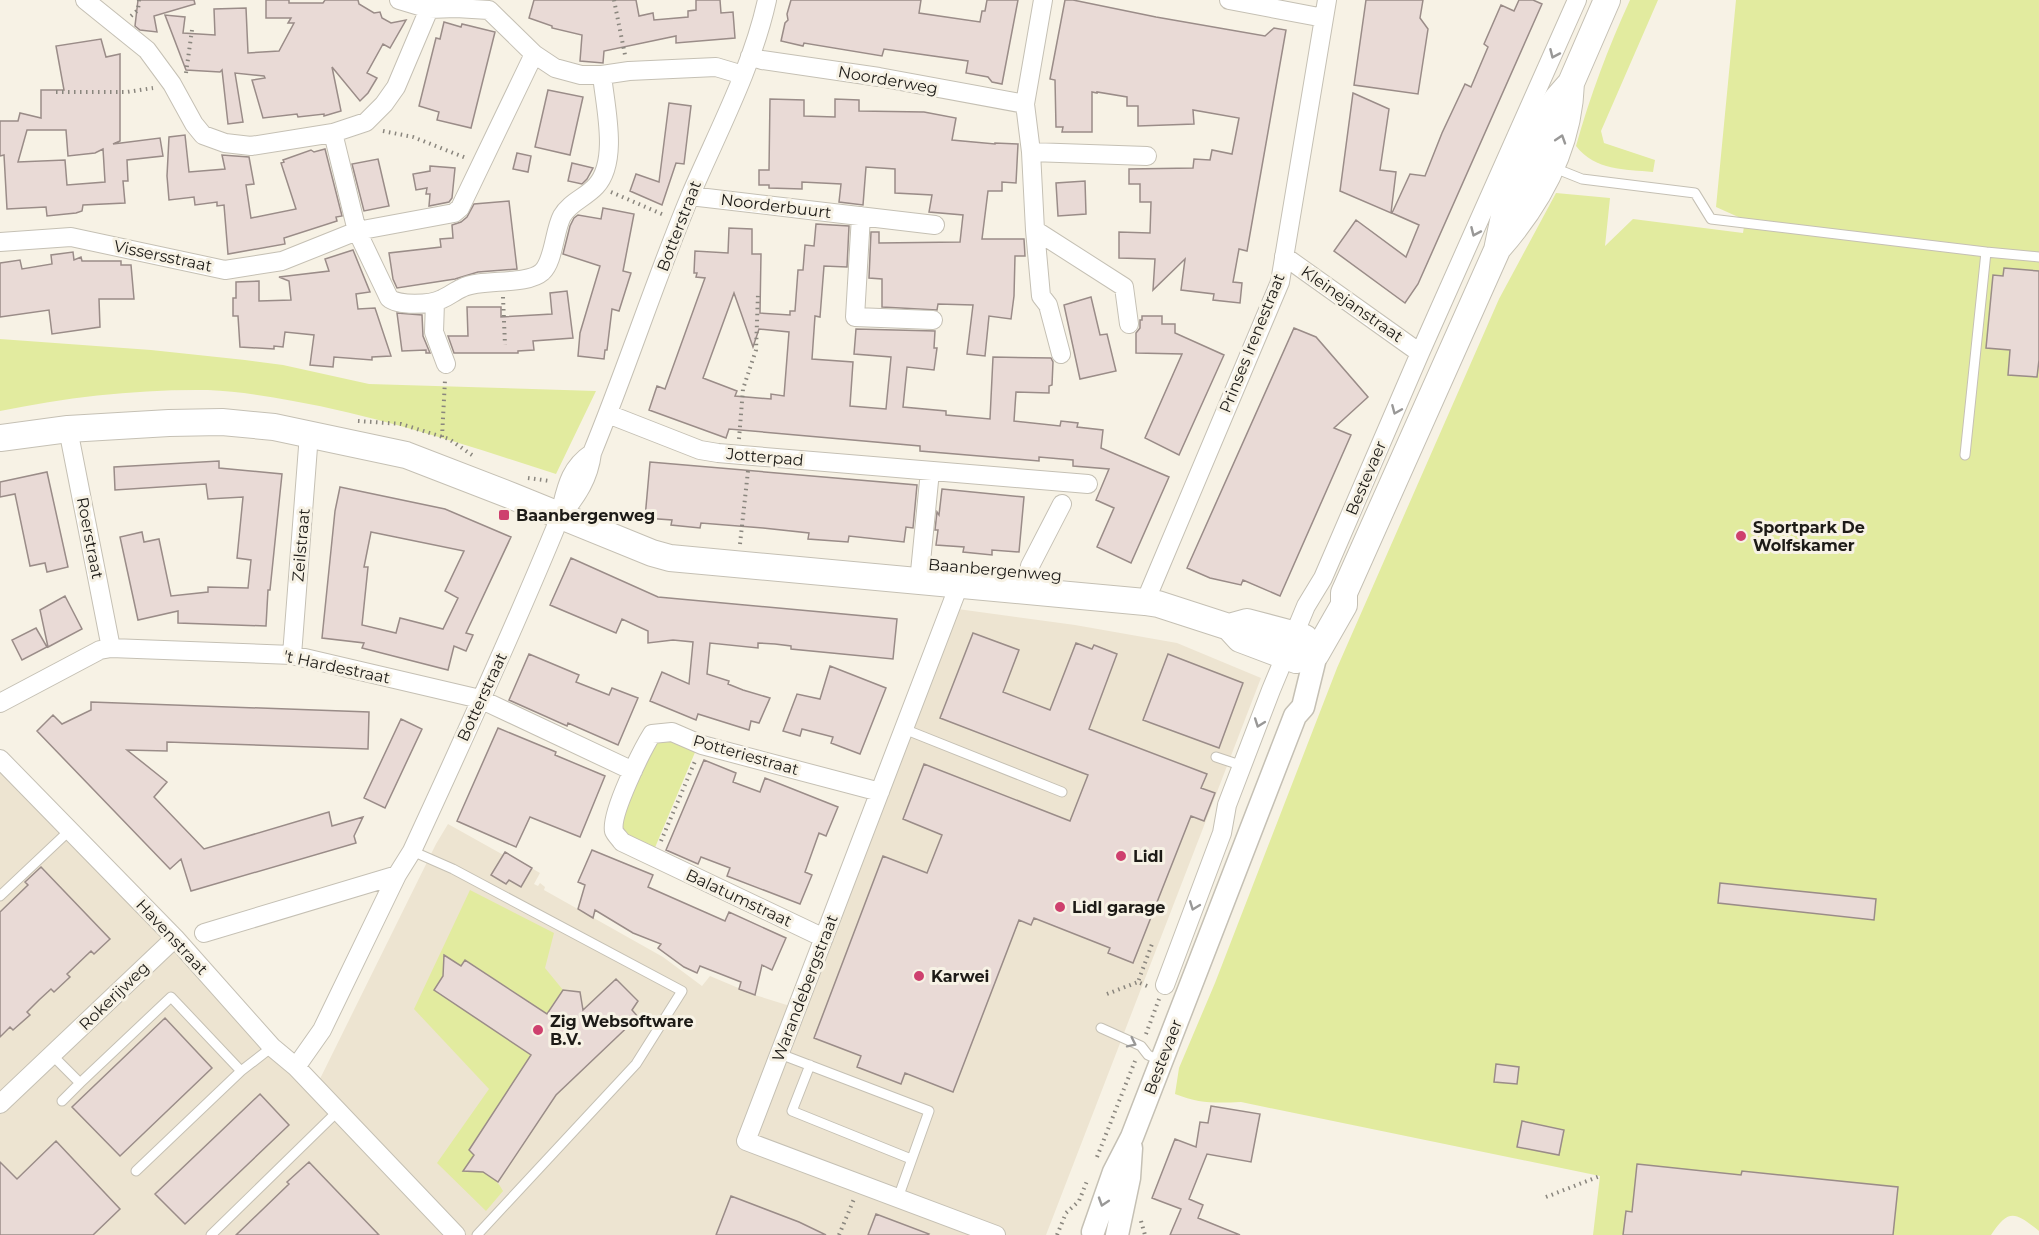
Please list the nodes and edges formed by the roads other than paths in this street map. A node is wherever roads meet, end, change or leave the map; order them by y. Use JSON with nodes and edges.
{"nodes":[{"id":1,"x":85,"y":0,"type":"edge"},
{"id":2,"x":399,"y":0,"type":"edge"},
{"id":3,"x":767,"y":0,"type":"edge"},
{"id":4,"x":1044,"y":0,"type":"edge"},
{"id":5,"x":1229,"y":0,"type":"edge"},
{"id":6,"x":1577,"y":0,"type":"edge"},
{"id":7,"x":1607,"y":0,"type":"edge"},
{"id":8,"x":490,"y":5,"type":"edge"},
{"id":9,"x":429,"y":9,"type":"junction"},
{"id":10,"x":1326,"y":9,"type":"edge"},
{"id":11,"x":534,"y":54,"type":"junction"},
{"id":12,"x":750,"y":56,"type":"junction"},
{"id":13,"x":602,"y":75,"type":"junction"},
{"id":14,"x":743,"y":75,"type":"junction"},
{"id":15,"x":1570,"y":83,"type":"junction"},
{"id":16,"x":1025,"y":104,"type":"junction"},
{"id":17,"x":333,"y":133,"type":"junction"},
{"id":18,"x":1031,"y":152,"type":"junction"},
{"id":19,"x":1147,"y":156,"type":"dead end"},
{"id":20,"x":1527,"y":157,"type":"junction"},
{"id":21,"x":1550,"y":167,"type":"junction"},
{"id":22,"x":690,"y":196,"type":"junction"},
{"id":23,"x":861,"y":216,"type":"junction"},
{"id":24,"x":935,"y":225,"type":"dead end"},
{"id":25,"x":1035,"y":230,"type":"junction"},
{"id":26,"x":357,"y":231,"type":"junction"},
{"id":27,"x":0,"y":242,"type":"edge"},
{"id":28,"x":1497,"y":250,"type":"junction"},
{"id":29,"x":1986,"y":252,"type":"junction"},
{"id":30,"x":1284,"y":256,"type":"junction"},
{"id":31,"x":2039,"y":257,"type":"edge"},
{"id":32,"x":435,"y":302,"type":"junction"},
{"id":33,"x":933,"y":320,"type":"dead end"},
{"id":34,"x":1129,"y":324,"type":"dead end"},
{"id":35,"x":1420,"y":353,"type":"junction"},
{"id":36,"x":1061,"y":354,"type":"dead end"},
{"id":37,"x":446,"y":364,"type":"dead end"},
{"id":38,"x":608,"y":414,"type":"junction"},
{"id":39,"x":68,"y":429,"type":"junction"},
{"id":40,"x":309,"y":434,"type":"junction"},
{"id":41,"x":0,"y":438,"type":"edge"},
{"id":42,"x":591,"y":453,"type":"junction"},
{"id":43,"x":1965,"y":455,"type":"dead end"},
{"id":44,"x":930,"y":471,"type":"junction"},
{"id":45,"x":1088,"y":484,"type":"dead end"},
{"id":46,"x":1062,"y":504,"type":"dead end"},
{"id":47,"x":560,"y":516,"type":"junction"},
{"id":48,"x":919,"y":582,"type":"junction"},
{"id":49,"x":959,"y":585,"type":"junction"},
{"id":50,"x":1014,"y":593,"type":"junction"},
{"id":51,"x":1144,"y":602,"type":"junction"},
{"id":52,"x":111,"y":648,"type":"junction"},
{"id":53,"x":1300,"y":648,"type":"junction"},
{"id":54,"x":292,"y":655,"type":"junction"},
{"id":55,"x":480,"y":699,"type":"junction"},
{"id":56,"x":0,"y":703,"type":"edge"},
{"id":57,"x":904,"y":729,"type":"junction"},
{"id":58,"x":1216,"y":757,"type":"dead end"},
{"id":59,"x":0,"y":759,"type":"edge"},
{"id":60,"x":1243,"y":766,"type":"junction"},
{"id":61,"x":633,"y":771,"type":"junction"},
{"id":62,"x":880,"y":792,"type":"junction"},
{"id":63,"x":1062,"y":792,"type":"dead end"},
{"id":64,"x":70,"y":831,"type":"junction"},
{"id":65,"x":412,"y":851,"type":"junction"},
{"id":66,"x":397,"y":875,"type":"junction"},
{"id":67,"x":0,"y":896,"type":"edge"},
{"id":68,"x":204,"y":933,"type":"dead end"},
{"id":69,"x":175,"y":938,"type":"junction"},
{"id":70,"x":824,"y":938,"type":"junction"},
{"id":71,"x":1172,"y":961,"type":"junction"},
{"id":72,"x":1194,"y":977,"type":"junction"},
{"id":73,"x":1163,"y":988,"type":"road end"},
{"id":74,"x":1101,"y":1028,"type":"dead end"},
{"id":75,"x":272,"y":1047,"type":"junction"},
{"id":76,"x":52,"y":1054,"type":"junction"},
{"id":77,"x":780,"y":1054,"type":"junction"},
{"id":78,"x":1161,"y":1060,"type":"junction"},
{"id":79,"x":810,"y":1065,"type":"junction"},
{"id":80,"x":296,"y":1067,"type":"junction"},
{"id":81,"x":241,"y":1071,"type":"junction"},
{"id":82,"x":80,"y":1083,"type":"junction"},
{"id":83,"x":62,"y":1101,"type":"dead end"},
{"id":84,"x":0,"y":1104,"type":"edge"},
{"id":85,"x":338,"y":1111,"type":"junction"},
{"id":86,"x":1132,"y":1137,"type":"junction"},
{"id":87,"x":911,"y":1159,"type":"junction"},
{"id":88,"x":136,"y":1171,"type":"dead end"},
{"id":89,"x":898,"y":1198,"type":"junction"},
{"id":90,"x":448,"y":1230,"type":"edge"},
{"id":91,"x":1096,"y":1234,"type":"edge"},
{"id":92,"x":211,"y":1235,"type":"edge"},
{"id":93,"x":477,"y":1235,"type":"edge"},
{"id":94,"x":996,"y":1235,"type":"edge"},
{"id":95,"x":1117,"y":1235,"type":"edge"}],
"edges":[{"from":1,"to":17,"type":"street"},
{"from":2,"to":9,"type":"street"},
{"from":3,"to":12,"type":"street","name":"Botterstraat"},
{"from":4,"to":16,"type":"street"},
{"from":5,"to":10,"type":"street"},
{"from":6,"to":35,"type":"street","name":"Bestevaer","one_way":true},
{"from":7,"to":15,"type":"main road","name":"Bestevaer"},
{"from":8,"to":9,"type":"street"},
{"from":8,"to":11,"type":"street"},
{"from":9,"to":17,"type":"street"},
{"from":10,"to":30,"type":"street","name":"Prinses Irenestraat"},
{"from":11,"to":13,"type":"street"},
{"from":11,"to":26,"type":"street","name":"Vissersstraat"},
{"from":12,"to":14,"type":"street","name":"Botterstraat"},
{"from":12,"to":16,"type":"street","name":"Noorderweg"},
{"from":13,"to":14,"type":"street"},
{"from":13,"to":32,"type":"street"},
{"from":14,"to":22,"type":"street","name":"Botterstraat"},
{"from":15,"to":20,"type":"main road","name":"Bestevaer"},
{"from":21,"to":15,"type":"main road","name":"Bestevaer","one_way":true},
{"from":16,"to":18,"type":"street"},
{"from":17,"to":26,"type":"street"},
{"from":18,"to":19,"type":"street"},
{"from":18,"to":25,"type":"street"},
{"from":20,"to":21,"type":"lane"},
{"from":20,"to":28,"type":"main road","name":"Bestevaer"},
{"from":21,"to":28,"type":"main road","name":"Bestevaer"},
{"from":21,"to":29,"type":"lane"},
{"from":22,"to":23,"type":"street","name":"Noorderbuurt"},
{"from":22,"to":38,"type":"street","name":"Botterstraat"},
{"from":23,"to":24,"type":"street","name":"Noorderbuurt"},
{"from":23,"to":33,"type":"street"},
{"from":25,"to":34,"type":"street"},
{"from":25,"to":36,"type":"street"},
{"from":26,"to":27,"type":"street","name":"Vissersstraat"},
{"from":26,"to":32,"type":"street"},
{"from":28,"to":53,"type":"main road","name":"Bestevaer"},
{"from":29,"to":31,"type":"lane"},
{"from":29,"to":43,"type":"lane"},
{"from":30,"to":35,"type":"street","name":"Kleinejanstraat"},
{"from":30,"to":51,"type":"street","name":"Prinses Irenestraat"},
{"from":32,"to":37,"type":"street"},
{"from":35,"to":53,"type":"street","name":"Bestevaer","one_way":true},
{"from":38,"to":42,"type":"street","name":"Botterstraat"},
{"from":38,"to":44,"type":"street","name":"Jotterpad"},
{"from":39,"to":40,"type":"main road","name":"Baanbergenweg"},
{"from":39,"to":41,"type":"main road","name":"Baanbergenweg"},
{"from":39,"to":52,"type":"street","name":"Roerstraat"},
{"from":40,"to":47,"type":"main road","name":"Baanbergenweg"},
{"from":40,"to":54,"type":"street","name":"Zeilstraat"},
{"from":42,"to":47,"type":"street","name":"Botterstraat"},
{"from":42,"to":47,"type":"street","name":"Botterstraat"},
{"from":44,"to":45,"type":"street","name":"Jotterpad"},
{"from":44,"to":48,"type":"street"},
{"from":46,"to":50,"type":"street"},
{"from":47,"to":48,"type":"main road","name":"Baanbergenweg"},
{"from":47,"to":55,"type":"street","name":"Botterstraat"},
{"from":48,"to":49,"type":"main road","name":"Baanbergenweg"},
{"from":49,"to":50,"type":"main road","name":"Baanbergenweg"},
{"from":49,"to":57,"type":"street","name":"Warandebergstraat"},
{"from":50,"to":51,"type":"main road","name":"Baanbergenweg"},
{"from":51,"to":53,"type":"main road","name":"Baanbergenweg"},
{"from":52,"to":54,"type":"street","name":"'t Hardestraat"},
{"from":52,"to":56,"type":"street","name":"'t Hardestraat"},
{"from":53,"to":60,"type":"street","name":"Bestevaer","one_way":true},
{"from":53,"to":72,"type":"street","name":"Bestevaer"},
{"from":54,"to":55,"type":"street","name":"'t Hardestraat"},
{"from":55,"to":61,"type":"street","name":"'t Hardestraat"},
{"from":55,"to":65,"type":"street","name":"Botterstraat"},
{"from":57,"to":62,"type":"street","name":"Warandebergstraat"},
{"from":57,"to":63,"type":"lane"},
{"from":58,"to":60,"type":"lane"},
{"from":59,"to":64,"type":"street","name":"Havenstraat"},
{"from":60,"to":71,"type":"street","name":"Bestevaer","one_way":true},
{"from":61,"to":62,"type":"street","name":"Potteriestraat"},
{"from":61,"to":70,"type":"street","name":"Balatumstraat"},
{"from":62,"to":70,"type":"street","name":"Warandebergstraat"},
{"from":64,"to":67,"type":"lane"},
{"from":64,"to":69,"type":"street","name":"Havenstraat"},
{"from":65,"to":66,"type":"street","name":"Botterstraat"},
{"from":65,"to":93,"type":"lane"},
{"from":66,"to":68,"type":"street"},
{"from":66,"to":80,"type":"street","name":"Botterstraat"},
{"from":69,"to":75,"type":"street","name":"Havenstraat"},
{"from":69,"to":76,"type":"street","name":"Rokerijweg"},
{"from":70,"to":77,"type":"street","name":"Warandebergstraat"},
{"from":71,"to":72,"type":"street"},
{"from":71,"to":73,"type":"street","name":"Bestevaer"},
{"from":72,"to":78,"type":"street","name":"Bestevaer"},
{"from":74,"to":78,"type":"lane","one_way":true},
{"from":75,"to":80,"type":"street","name":"Havenstraat"},
{"from":75,"to":81,"type":"lane"},
{"from":76,"to":82,"type":"lane"},
{"from":76,"to":84,"type":"street","name":"Rokerijweg"},
{"from":77,"to":79,"type":"lane"},
{"from":77,"to":89,"type":"street","name":"Warandebergstraat"},
{"from":78,"to":86,"type":"street","name":"Bestevaer"},
{"from":79,"to":87,"type":"lane"},
{"from":79,"to":87,"type":"lane"},
{"from":80,"to":85,"type":"street","name":"Havenstraat"},
{"from":81,"to":82,"type":"lane"},
{"from":81,"to":88,"type":"lane"},
{"from":82,"to":83,"type":"lane"},
{"from":85,"to":90,"type":"street","name":"Havenstraat"},
{"from":85,"to":92,"type":"lane"},
{"from":86,"to":91,"type":"street","name":"Bestevaer","one_way":true},
{"from":86,"to":95,"type":"street","name":"Bestevaer"},
{"from":87,"to":89,"type":"lane"},
{"from":89,"to":94,"type":"street","name":"Warandebergstraat"}]}
